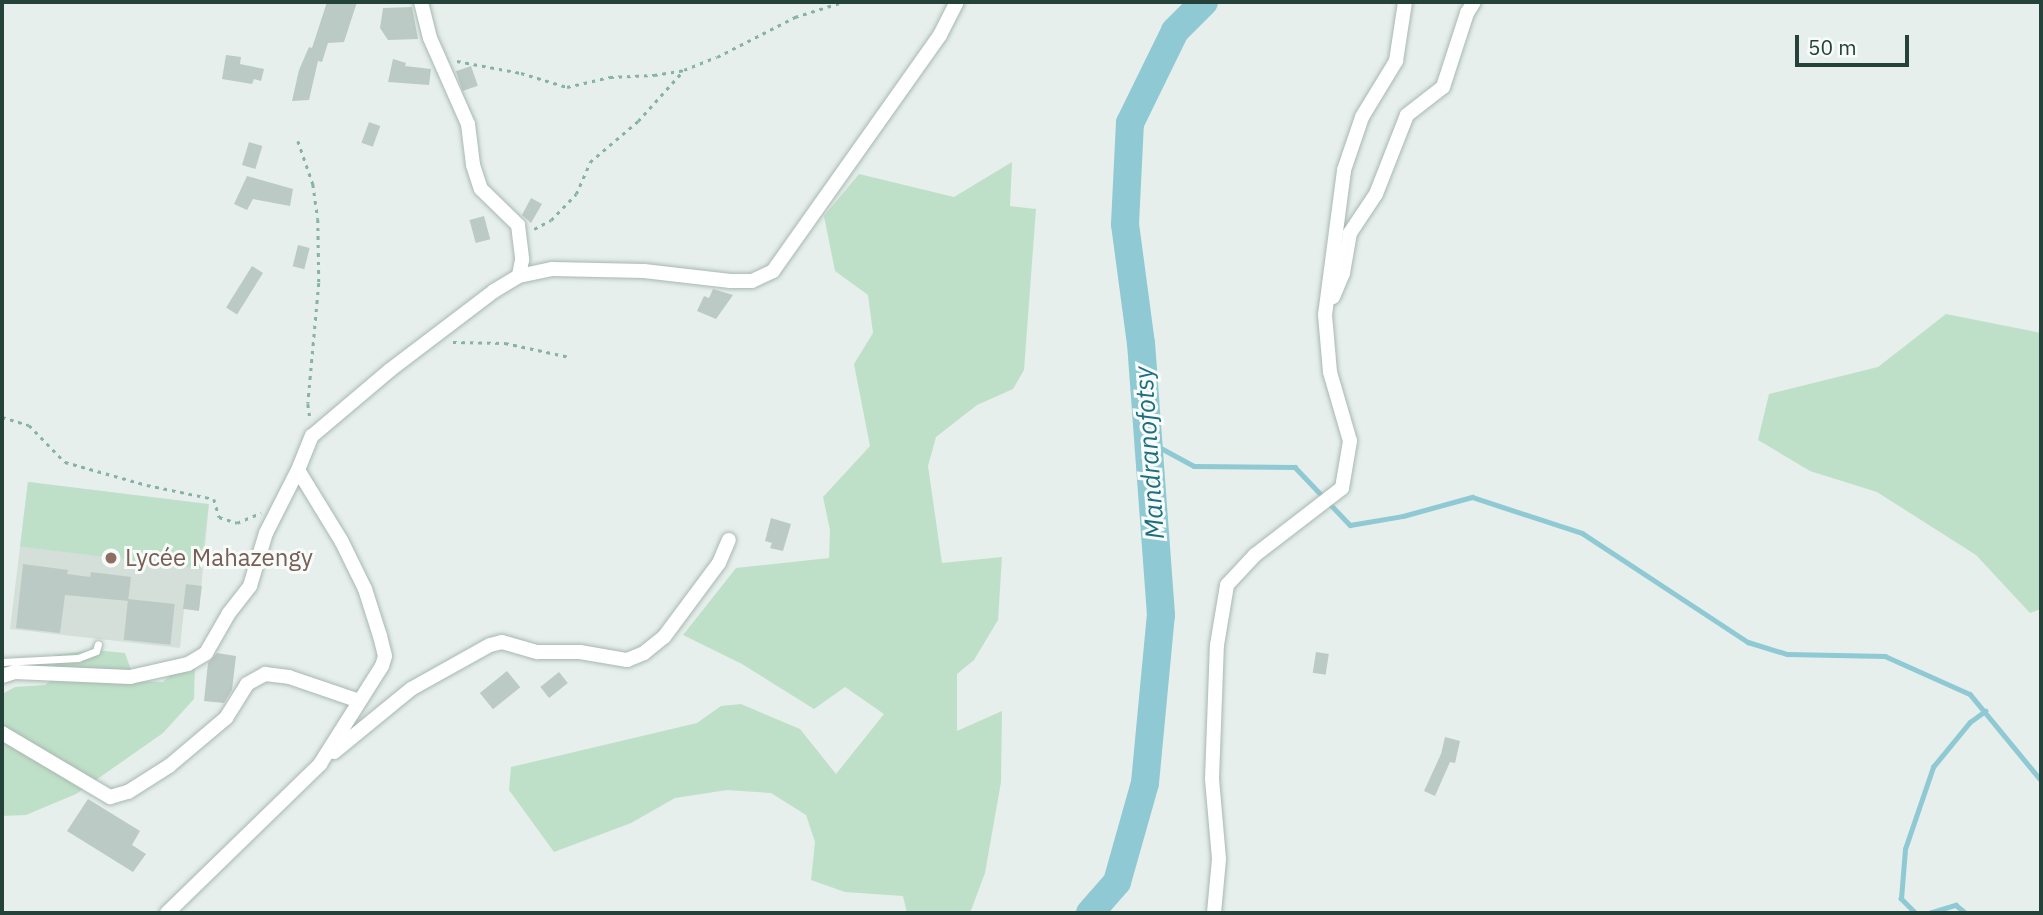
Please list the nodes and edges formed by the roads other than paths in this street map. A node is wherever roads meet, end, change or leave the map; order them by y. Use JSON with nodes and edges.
{"nodes":[{"id":1,"x":421,"y":2,"type":"edge"},
{"id":2,"x":957,"y":2,"type":"edge"},
{"id":3,"x":1405,"y":2,"type":"edge"},
{"id":4,"x":1474,"y":2,"type":"edge"},
{"id":5,"x":519,"y":276,"type":"junction"},
{"id":6,"x":1325,"y":315,"type":"junction"},
{"id":7,"x":298,"y":470,"type":"junction"},
{"id":8,"x":729,"y":540,"type":"dead end"},
{"id":9,"x":98,"y":644,"type":"dead end"},
{"id":10,"x":2,"y":662,"type":"edge"},
{"id":11,"x":2,"y":676,"type":"edge"},
{"id":12,"x":359,"y":701,"type":"junction"},
{"id":13,"x":2,"y":733,"type":"edge"},
{"id":14,"x":320,"y":764,"type":"junction"},
{"id":15,"x":167,"y":913,"type":"edge"},
{"id":16,"x":1214,"y":913,"type":"edge"}],
"edges":[{"from":1,"to":5,"type":"street"},
{"from":2,"to":5,"type":"street"},
{"from":3,"to":6,"type":"street"},
{"from":4,"to":6,"type":"street"},
{"from":5,"to":7,"type":"street"},
{"from":6,"to":16,"type":"street"},
{"from":7,"to":11,"type":"street"},
{"from":7,"to":12,"type":"street"},
{"from":8,"to":14,"type":"street"},
{"from":9,"to":10,"type":"lane"},
{"from":12,"to":13,"type":"street"},
{"from":12,"to":14,"type":"street"},
{"from":14,"to":15,"type":"street"}]}
